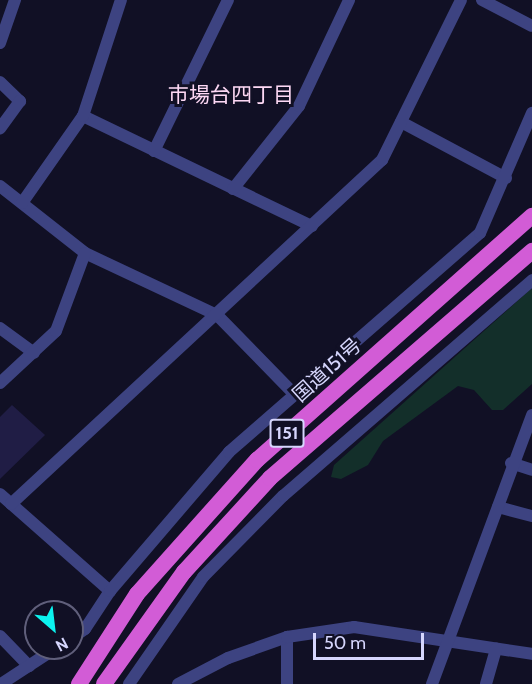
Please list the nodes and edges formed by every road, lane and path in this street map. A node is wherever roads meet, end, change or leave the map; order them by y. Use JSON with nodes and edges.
{"nodes":[{"id":1,"x":15,"y":0,"type":"edge"},
{"id":2,"x":121,"y":0,"type":"edge"},
{"id":3,"x":228,"y":0,"type":"edge"},
{"id":4,"x":349,"y":0,"type":"edge"},
{"id":5,"x":461,"y":0,"type":"edge"},
{"id":6,"x":482,"y":0,"type":"edge"},
{"id":7,"x":532,"y":26,"type":"edge"},
{"id":8,"x":0,"y":43,"type":"edge"},
{"id":9,"x":0,"y":82,"type":"edge"},
{"id":10,"x":532,"y":113,"type":"edge"},
{"id":11,"x":83,"y":117,"type":"junction"},
{"id":12,"x":401,"y":122,"type":"junction"},
{"id":13,"x":0,"y":129,"type":"edge"},
{"id":14,"x":153,"y":151,"type":"junction"},
{"id":15,"x":507,"y":178,"type":"junction"},
{"id":16,"x":0,"y":186,"type":"edge"},
{"id":17,"x":233,"y":189,"type":"junction"},
{"id":18,"x":22,"y":203,"type":"junction"},
{"id":19,"x":532,"y":216,"type":"edge"},
{"id":20,"x":312,"y":226,"type":"junction"},
{"id":21,"x":532,"y":251,"type":"edge"},
{"id":22,"x":85,"y":252,"type":"junction"},
{"id":23,"x":532,"y":280,"type":"edge"},
{"id":24,"x":217,"y":315,"type":"junction"},
{"id":25,"x":0,"y":328,"type":"edge"},
{"id":26,"x":34,"y":353,"type":"junction"},
{"id":27,"x":0,"y":383,"type":"edge"},
{"id":28,"x":293,"y":393,"type":"junction"},
{"id":29,"x":532,"y":415,"type":"edge"},
{"id":30,"x":512,"y":463,"type":"junction"},
{"id":31,"x":532,"y":470,"type":"edge"},
{"id":32,"x":0,"y":494,"type":"edge"},
{"id":33,"x":11,"y":504,"type":"junction"},
{"id":34,"x":498,"y":507,"type":"junction"},
{"id":35,"x":532,"y":516,"type":"edge"},
{"id":36,"x":110,"y":591,"type":"junction"},
{"id":37,"x":84,"y":630,"type":"edge"},
{"id":38,"x":0,"y":636,"type":"edge"},
{"id":39,"x":287,"y":637,"type":"junction"},
{"id":40,"x":450,"y":639,"type":"junction"},
{"id":41,"x":496,"y":648,"type":"junction"},
{"id":42,"x":532,"y":654,"type":"edge"},
{"id":43,"x":38,"y":660,"type":"edge"},
{"id":44,"x":29,"y":666,"type":"junction"},
{"id":45,"x":1,"y":684,"type":"edge"},
{"id":46,"x":79,"y":684,"type":"edge"},
{"id":47,"x":104,"y":684,"type":"edge"},
{"id":48,"x":129,"y":684,"type":"edge"},
{"id":49,"x":178,"y":684,"type":"edge"},
{"id":50,"x":287,"y":684,"type":"edge"},
{"id":51,"x":432,"y":684,"type":"edge"},
{"id":52,"x":486,"y":684,"type":"edge"}],
"edges":[{"from":1,"to":8,"type":"street"},
{"from":2,"to":11,"type":"street"},
{"from":3,"to":14,"type":"street"},
{"from":4,"to":17,"type":"street"},
{"from":5,"to":12,"type":"street"},
{"from":6,"to":7,"type":"street"},
{"from":9,"to":13,"type":"street"},
{"from":10,"to":15,"type":"street"},
{"from":11,"to":14,"type":"street"},
{"from":11,"to":18,"type":"street"},
{"from":12,"to":15,"type":"street"},
{"from":12,"to":20,"type":"street"},
{"from":14,"to":17,"type":"street"},
{"from":15,"to":28,"type":"street"},
{"from":16,"to":18,"type":"street"},
{"from":17,"to":20,"type":"street"},
{"from":18,"to":22,"type":"street"},
{"from":19,"to":46,"type":"highway","name":"国道151号","number":"151"},
{"from":20,"to":24,"type":"street"},
{"from":21,"to":47,"type":"highway","number":"151"},
{"from":22,"to":24,"type":"street"},
{"from":22,"to":26,"type":"street"},
{"from":23,"to":48,"type":"street"},
{"from":24,"to":28,"type":"street"},
{"from":24,"to":33,"type":"street"},
{"from":25,"to":26,"type":"street"},
{"from":26,"to":27,"type":"street"},
{"from":28,"to":36,"type":"street"},
{"from":29,"to":30,"type":"street"},
{"from":30,"to":31,"type":"street"},
{"from":30,"to":34,"type":"street"},
{"from":32,"to":33,"type":"street"},
{"from":33,"to":36,"type":"street"},
{"from":34,"to":35,"type":"street"},
{"from":34,"to":40,"type":"street"},
{"from":36,"to":37,"type":"street"},
{"from":38,"to":44,"type":"street"},
{"from":39,"to":40,"type":"street"},
{"from":39,"to":49,"type":"street"},
{"from":39,"to":50,"type":"street"},
{"from":40,"to":41,"type":"street"},
{"from":40,"to":51,"type":"street"},
{"from":41,"to":42,"type":"street"},
{"from":41,"to":52,"type":"street"},
{"from":43,"to":44,"type":"street"},
{"from":44,"to":45,"type":"street"}]}
